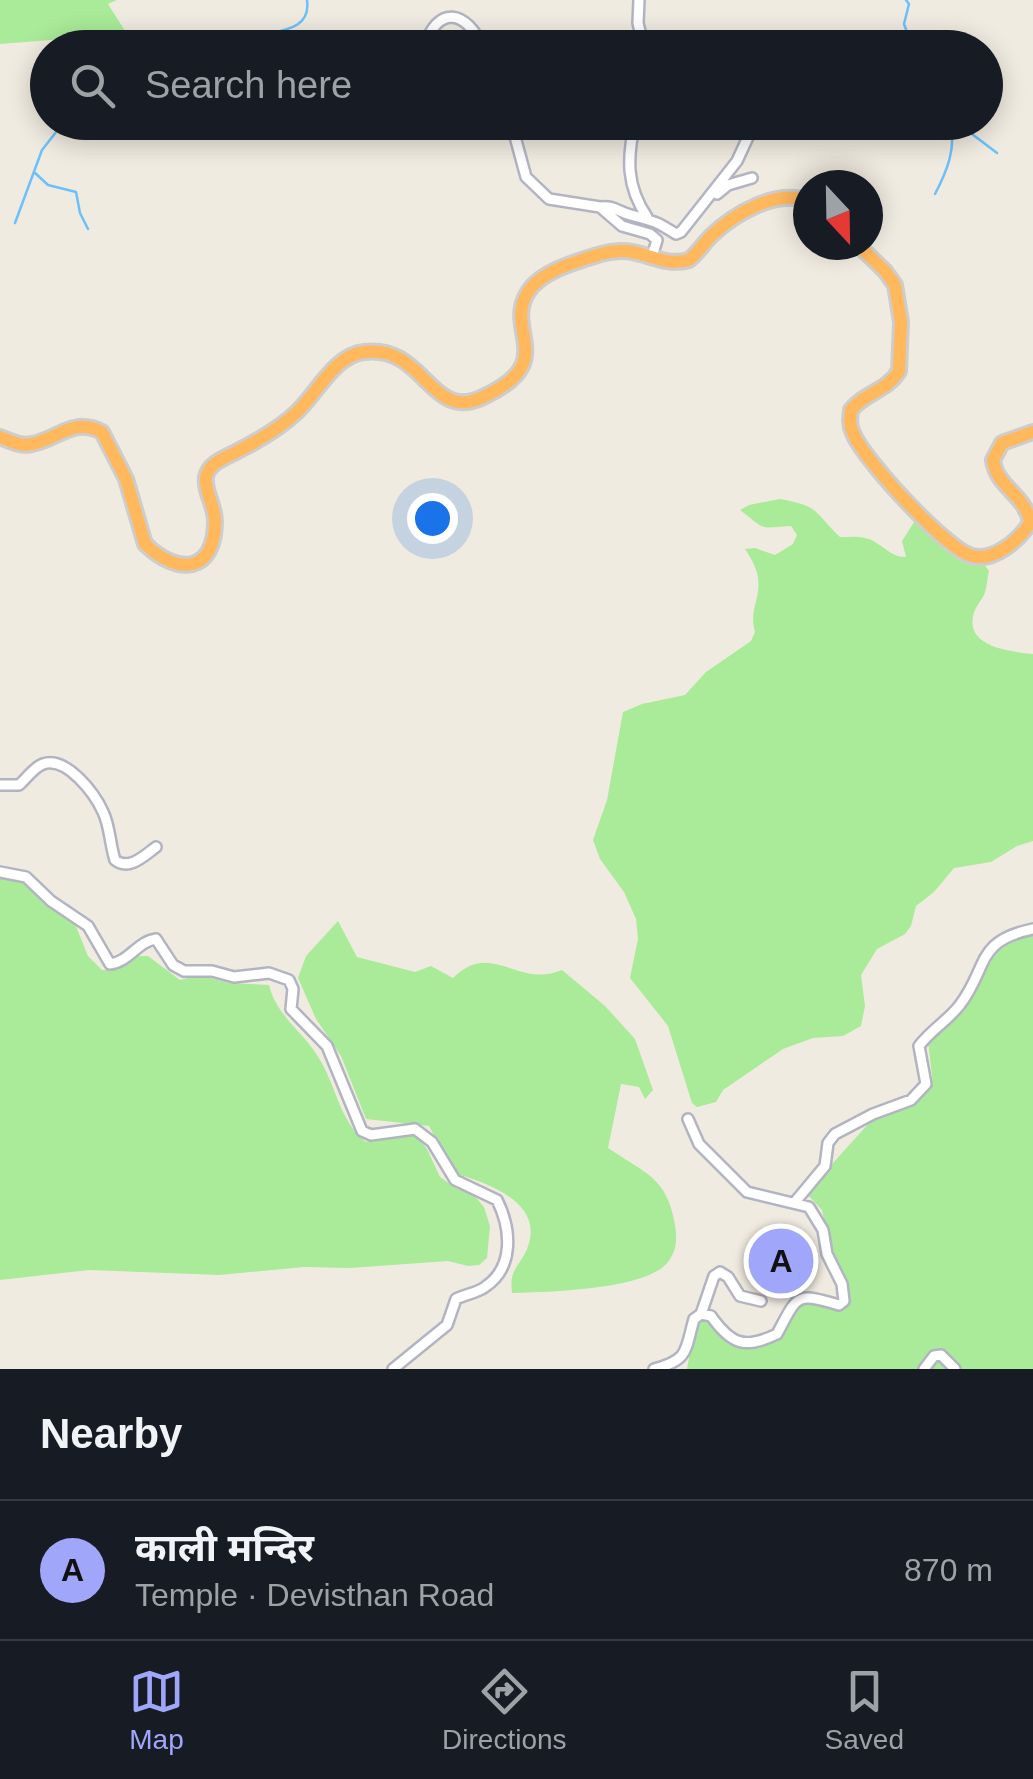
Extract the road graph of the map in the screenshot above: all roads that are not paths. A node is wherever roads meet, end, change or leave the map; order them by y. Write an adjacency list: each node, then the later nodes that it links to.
1 (639, 0): 4 (street)
2 (431, 30): 3 (street)
3 (475, 30)
4 (640, 30)
5 (515, 140): 10 (street)
6 (632, 140): 11 (street)
7 (747, 140): 12 (street)
8 (752, 178): 12 (street)
9 (793, 198): 13 (highway)
10 (600, 206): 11 (street); 13 (street)
11 (647, 217): 12 (street)
12 (690, 220)
13 (652, 257): 16 (highway)
14 (873, 260): 15 (highway)
15 (1033, 432)
16 (0, 437)
17 (0, 786): 18 (street)
18 (156, 847)
19 (0, 872): 25 (street)
20 (1033, 929): 22 (street)
21 (688, 1119): 22 (street)
22 (795, 1202): 24 (street)
23 (761, 1301): 24 (street)
24 (702, 1314): 26 (street)
25 (393, 1369)
26 (654, 1369)
27 (924, 1369): 28 (street)
28 (955, 1369)

